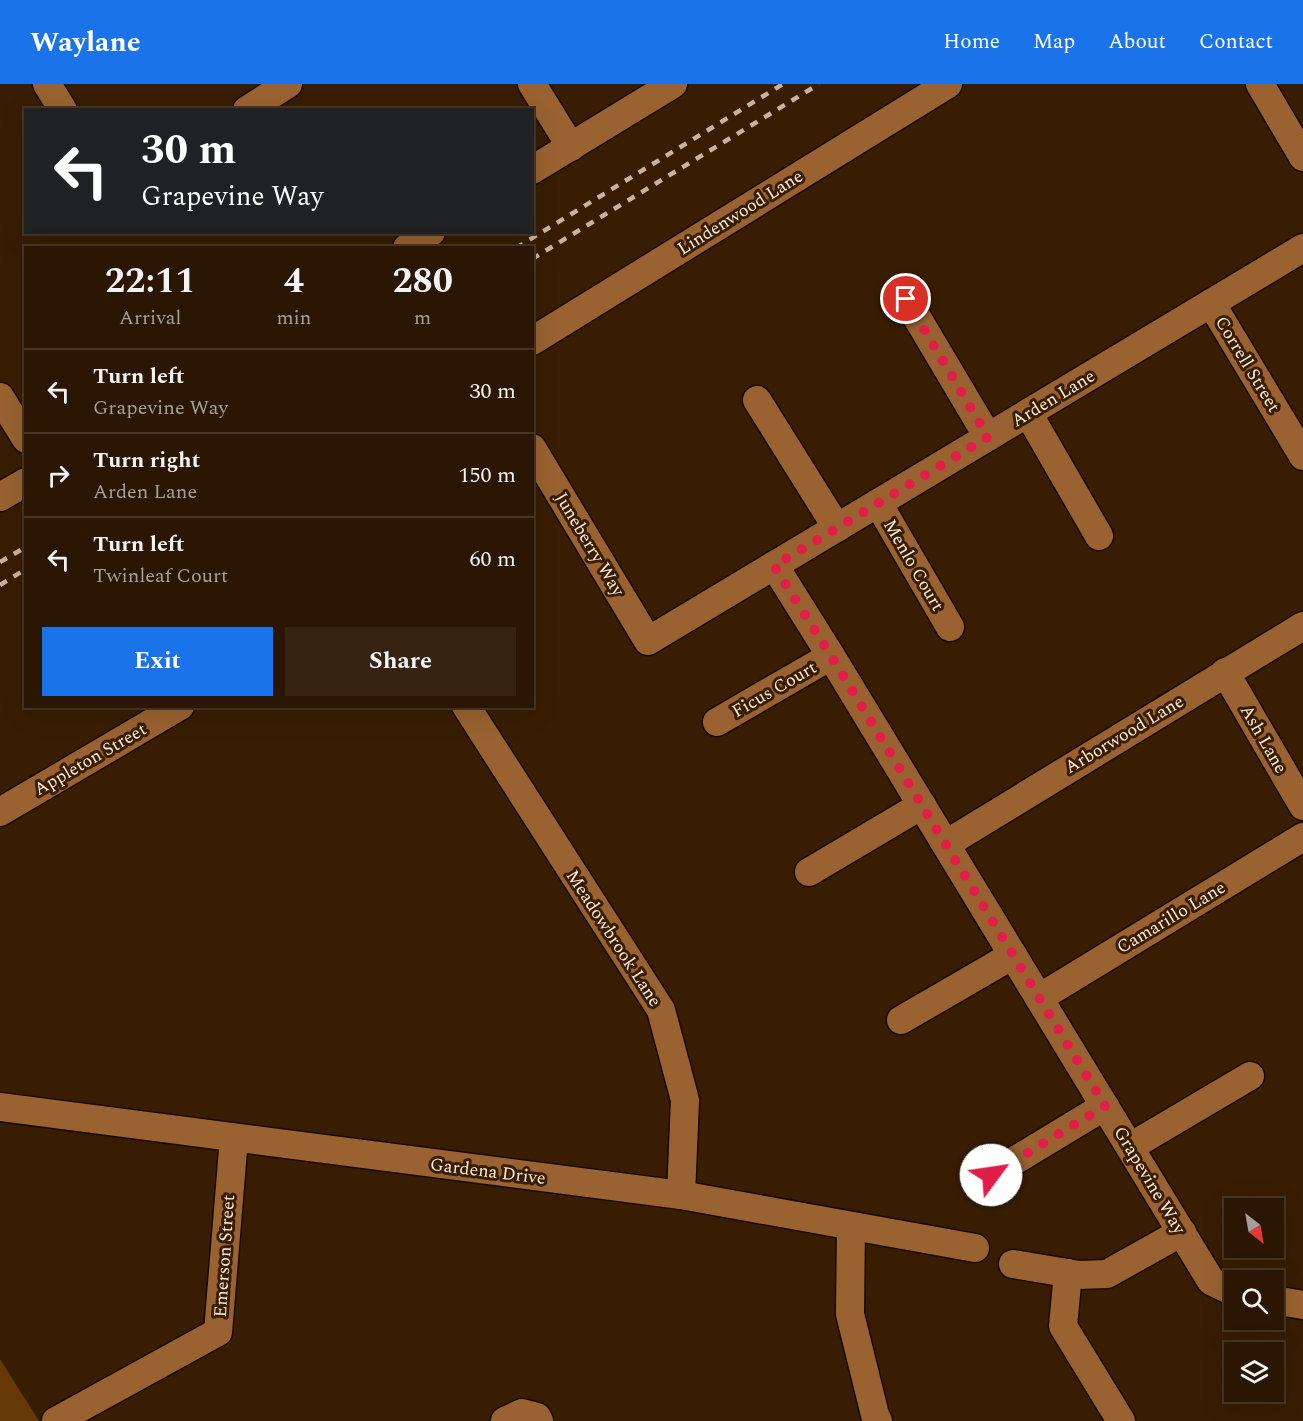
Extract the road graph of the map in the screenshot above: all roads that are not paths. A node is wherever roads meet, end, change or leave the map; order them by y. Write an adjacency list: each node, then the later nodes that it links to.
1 (47, 84): 7 (street)
2 (288, 84): 8 (street)
3 (532, 84): 9 (street)
4 (673, 84): 9 (street)
5 (948, 84): 17 (street, Lindenwood Lane)
6 (1260, 84): 10 (street)
7 (62, 108)
8 (250, 108)
9 (571, 147): 11 (street)
10 (1303, 158)
11 (534, 169)
12 (428, 234): 13 (street)
13 (410, 246)
14 (1303, 248): 16 (street, Arden Lane)
15 (906, 299): 22 (street)
16 (1211, 303): 20 (street, Arden Lane); 24 (street, Correll Street)
17 (534, 340)
18 (0, 397): 21 (street)
19 (757, 400): 28 (street)
20 (1028, 413): 22 (street, Arden Lane); 29 (street)
21 (24, 437)
22 (988, 437): 27 (street, Arden Lane)
23 (534, 451): 33 (street, Juneberry Way)
24 (1303, 456)
25 (24, 483): 26 (street)
26 (0, 497)
27 (878, 503): 28 (street, Arden Lane); 32 (street, Menlo Court)
28 (837, 528): 30 (street, Arden Lane)
29 (1099, 536)
30 (774, 566): 33 (street, Arden Lane); 34 (street, Grapevine Way)
31 (1303, 626): 35 (street, Arborwood Lane)
32 (950, 627)
33 (648, 641)
34 (831, 656): 38 (street, Ficus Court); 39 (street, Grapevine Way)
35 (1225, 672): 40 (street, Ash Lane); 43 (street, Arborwood Lane)
36 (177, 708): 41 (street, Appleton Street)
37 (466, 708): 54 (street, Meadowbrook Lane)
38 (717, 722)
39 (922, 805): 43 (street, Grapevine Way); 44 (street)
40 (1303, 806)
41 (0, 812)
42 (1303, 837): 46 (street, Camarillo Lane)
43 (946, 844): 45 (street, Grapevine Way)
44 (809, 872)
45 (1013, 955): 46 (street, Grapevine Way); 47 (street)
46 (1039, 998): 49 (street, Grapevine Way)
47 (901, 1020)
48 (1250, 1076): 52 (street)
49 (1105, 1106): 52 (street, Grapevine Way); 53 (street)
50 (0, 1107): 51 (street, Gardena Drive)
51 (234, 1138): 54 (street, Gardena Drive); 63 (street, Emerson Street)
52 (1130, 1147): 56 (street, Grapevine Way)
53 (991, 1175)
54 (681, 1196): 55 (street, Gardena Drive)
55 (851, 1226): 57 (street, Gardena Drive); 66 (street)
56 (1182, 1232): 59 (street); 60 (street, Grapevine Way)
57 (975, 1248)
58 (1013, 1264): 59 (street)
59 (1068, 1273): 67 (street)
60 (1224, 1287)
61 (1284, 1302): 62 (street)
62 (1303, 1305)
63 (56, 1421)
64 (505, 1421): 65 (street)
65 (539, 1421)
66 (878, 1421)
67 (1121, 1421)

